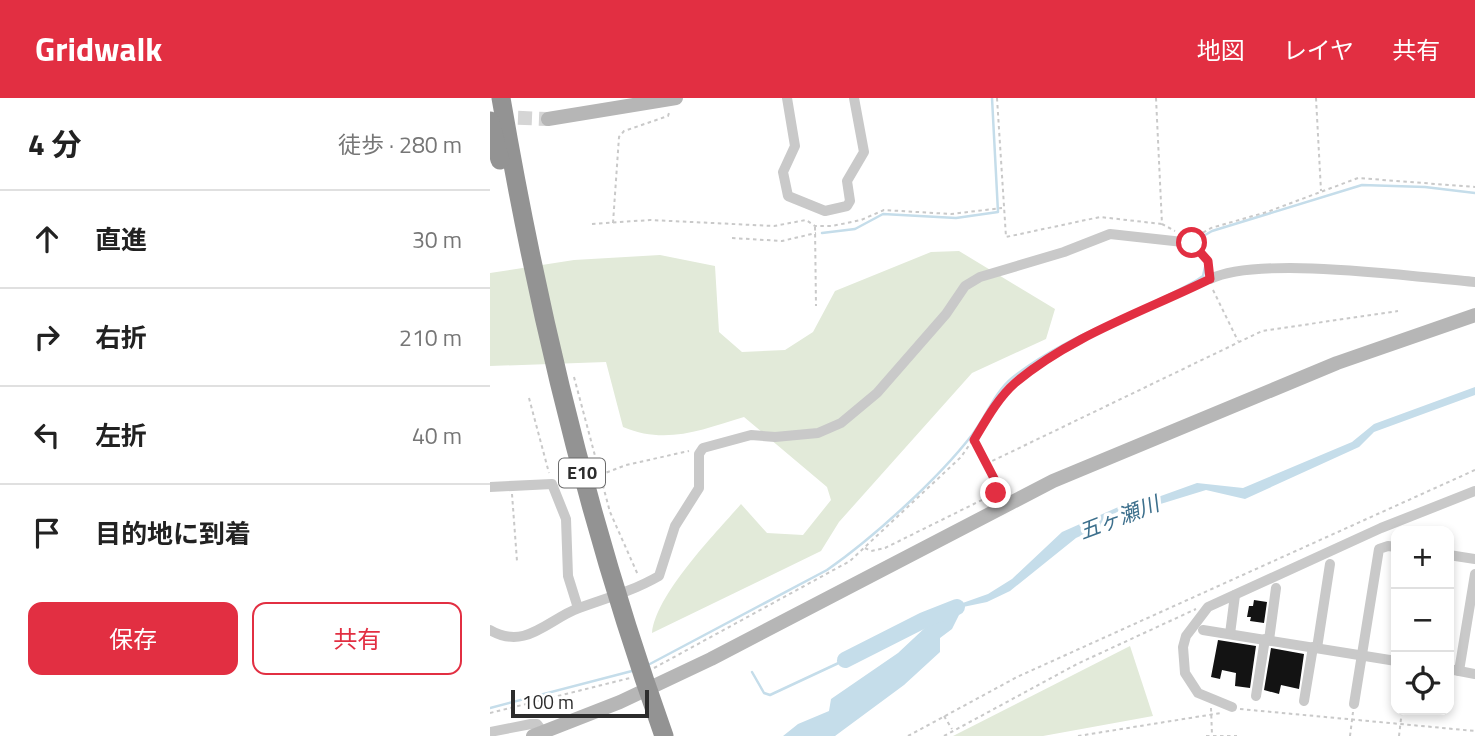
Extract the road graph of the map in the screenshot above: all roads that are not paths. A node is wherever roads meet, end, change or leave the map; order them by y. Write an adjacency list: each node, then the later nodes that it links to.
1 (501, 98): 13 (highway, E10)
2 (509, 98): 9 (highway, E10)
3 (515, 98): 9 (highway)
4 (675, 98): 7 (street)
5 (787, 98): 6 (street)
6 (854, 98)
7 (548, 118)
8 (490, 121): 15 (highway)
9 (531, 231): 13 (highway, E10)
10 (1192, 239): 25 (street)
11 (1210, 279): 12 (street)
12 (1475, 282)
13 (539, 290): 15 (highway, E10)
14 (1475, 315): 40 (street)
15 (555, 368): 41 (highway, E10)
16 (490, 487): 25 (street)
17 (1475, 491): 24 (street)
18 (1391, 546): 31 (street)
19 (1454, 556): 20 (street)
20 (1475, 559)
21 (1330, 564): 30 (street)
22 (1475, 574): 33 (street)
23 (1276, 588): 29 (street)
24 (1235, 595): 28 (street); 38 (street)
25 (578, 608): 26 (street)
26 (490, 630)
27 (1203, 630): 28 (street)
28 (1230, 634): 29 (street)
29 (1267, 640): 30 (street); 35 (street)
30 (1315, 647): 31 (street); 36 (street)
31 (1362, 655): 32 (street); 37 (street)
32 (1391, 660)
33 (1454, 670): 34 (street)
34 (1475, 674)
35 (1256, 696)
36 (1304, 701)
37 (1354, 704)
38 (1230, 710)
39 (490, 732): 40 (street)
40 (538, 734)
41 (664, 736)

